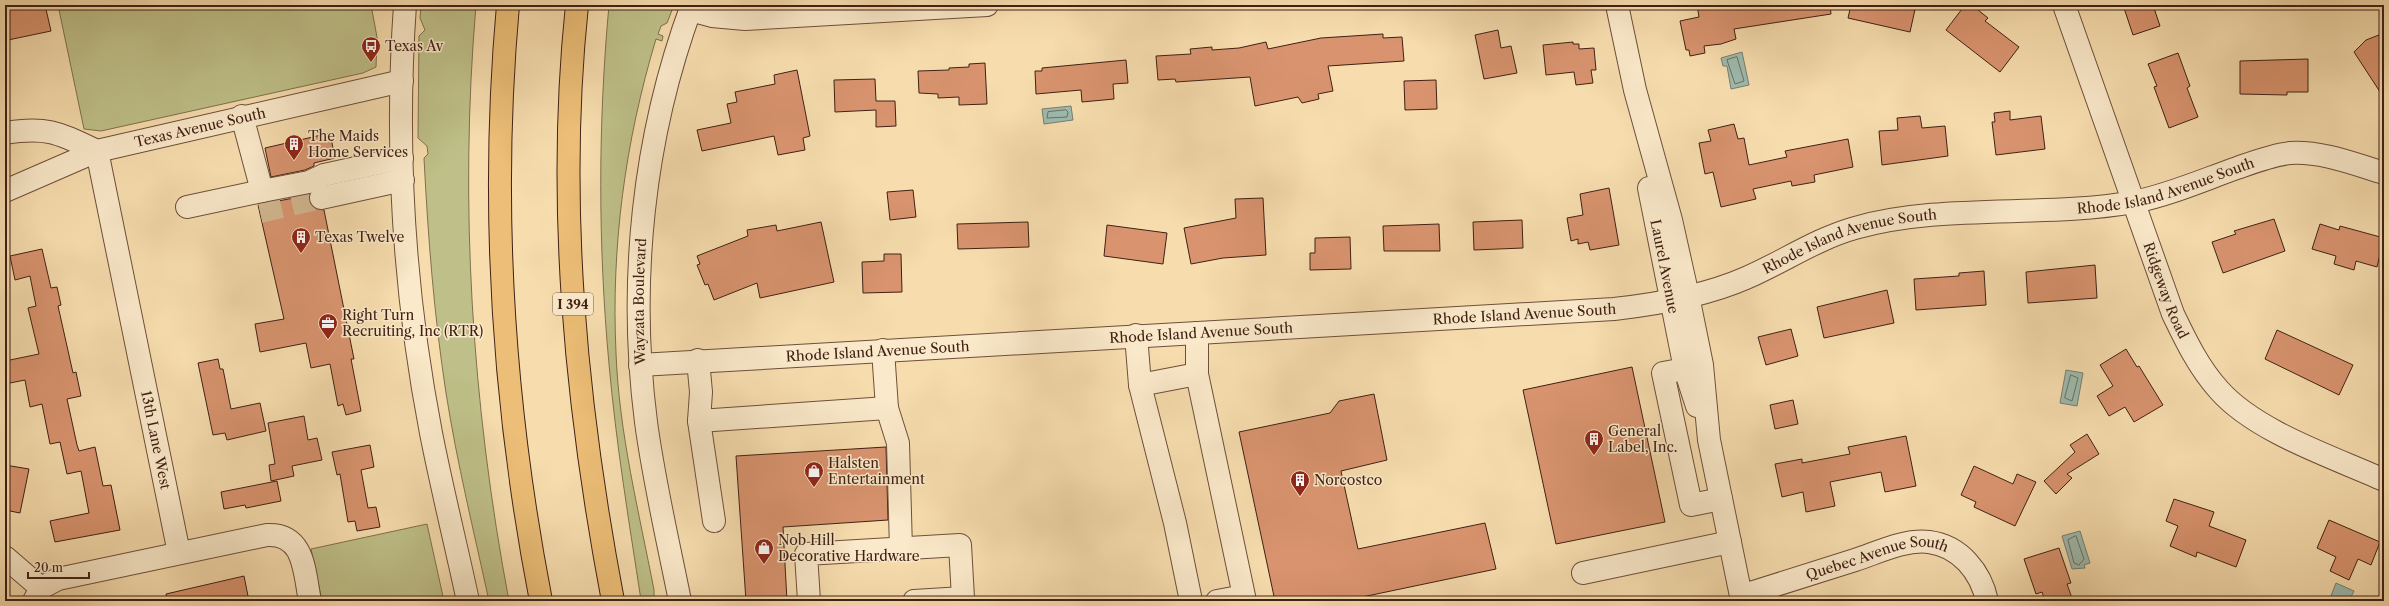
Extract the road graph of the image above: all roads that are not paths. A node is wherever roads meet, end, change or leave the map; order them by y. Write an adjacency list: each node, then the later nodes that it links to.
1 (405, 5): 8 (street)
2 (508, 5): 44 (highway)
3 (577, 5): 45 (highway, I 394)
4 (987, 5): 7 (street)
5 (1617, 5): 20 (street, Laurel Avenue)
6 (2064, 5): 18 (street, Ridgeway Road)
7 (691, 8): 25 (street, Wayzata Boulevard)
8 (402, 81): 9 (street, Texas Avenue South); 12 (street)
9 (242, 116): 11 (street, Texas Avenue South); 15 (street)
10 (5, 133): 11 (street)
11 (97, 151): 16 (street, Texas Avenue South); 37 (street, 13th Lane West)
12 (402, 158): 14 (street); 15 (street)
13 (2384, 173): 18 (street, Rhode Island Avenue South)
14 (403, 180): 17 (street); 43 (street)
15 (262, 191): 19 (street)
16 (5, 192)
17 (321, 198)
18 (2134, 202): 20 (street, Rhode Island Avenue South); 32 (street, Ridgeway Road)
19 (187, 207)
20 (1680, 298): 21 (street, Rhode Island Avenue South); 26 (street, Laurel Avenue); 31 (street, Laurel Avenue)
21 (1197, 332): 22 (street, Rhode Island Avenue South); 27 (street)
22 (1136, 335): 23 (street, Rhode Island Avenue South); 28 (street)
23 (883, 350): 24 (street, Rhode Island Avenue South); 29 (street)
24 (698, 360): 25 (street, Rhode Island Avenue South); 30 (street)
25 (640, 365): 46 (street, Wayzata Boulevard)
26 (1685, 369): 31 (street, Laurel Avenue); 33 (street)
27 (1196, 374): 28 (street); 50 (street)
28 (1140, 385): 49 (street)
29 (887, 408): 30 (street); 36 (street)
30 (699, 421): 34 (street)
31 (1709, 440): 33 (street, Laurel Avenue)
32 (2384, 480)
33 (1721, 499): 35 (street, Laurel Avenue)
34 (714, 521)
35 (1730, 542): 39 (street); 41 (street, Laurel Avenue)
36 (901, 549): 47 (street); 48 (street)
37 (180, 553): 40 (street); 42 (street)
38 (5, 557): 40 (street)
39 (1583, 573)
40 (38, 594)
41 (1741, 599): 51 (street, Quebec Avenue South)
42 (310, 601)
43 (468, 601)
44 (541, 601)
45 (613, 601)
46 (680, 601)
47 (809, 601)
48 (914, 601)
49 (1190, 601)
50 (1217, 601)
51 (1987, 601)

